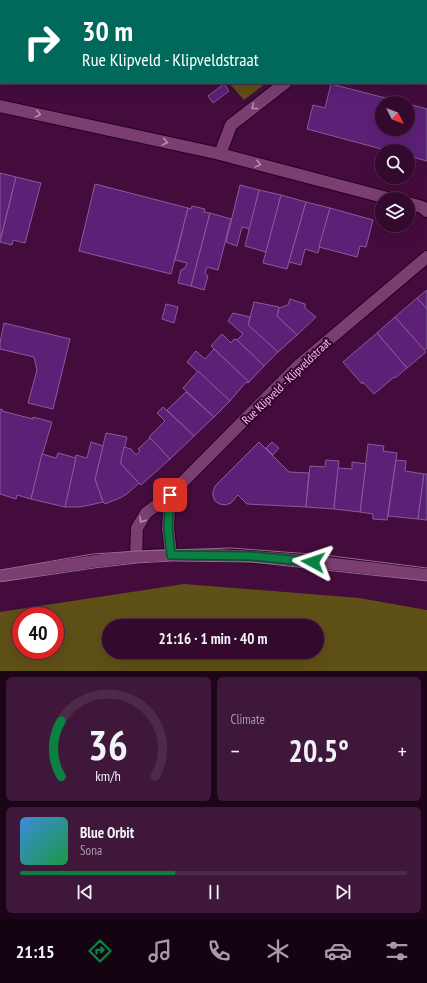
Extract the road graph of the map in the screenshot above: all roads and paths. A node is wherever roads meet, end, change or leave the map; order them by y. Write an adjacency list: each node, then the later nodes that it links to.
1 (284, 84): 3 (street, one-way to 3)
2 (0, 106): 3 (street, one-way to 3)
3 (220, 154): 4 (street, one-way to 4)
4 (375, 195)
5 (415, 206): 6 (street)
6 (427, 210)
7 (427, 257): 8 (street, Rue Klipveld - Klipveldstraat)
8 (170, 495): 9 (street); 10 (street, Rue Klipveld - Klipveldstraat, one-way to 10)
9 (171, 555): 10 (street); 12 (street)
10 (136, 557): 11 (street)
11 (0, 575)
12 (427, 575)

